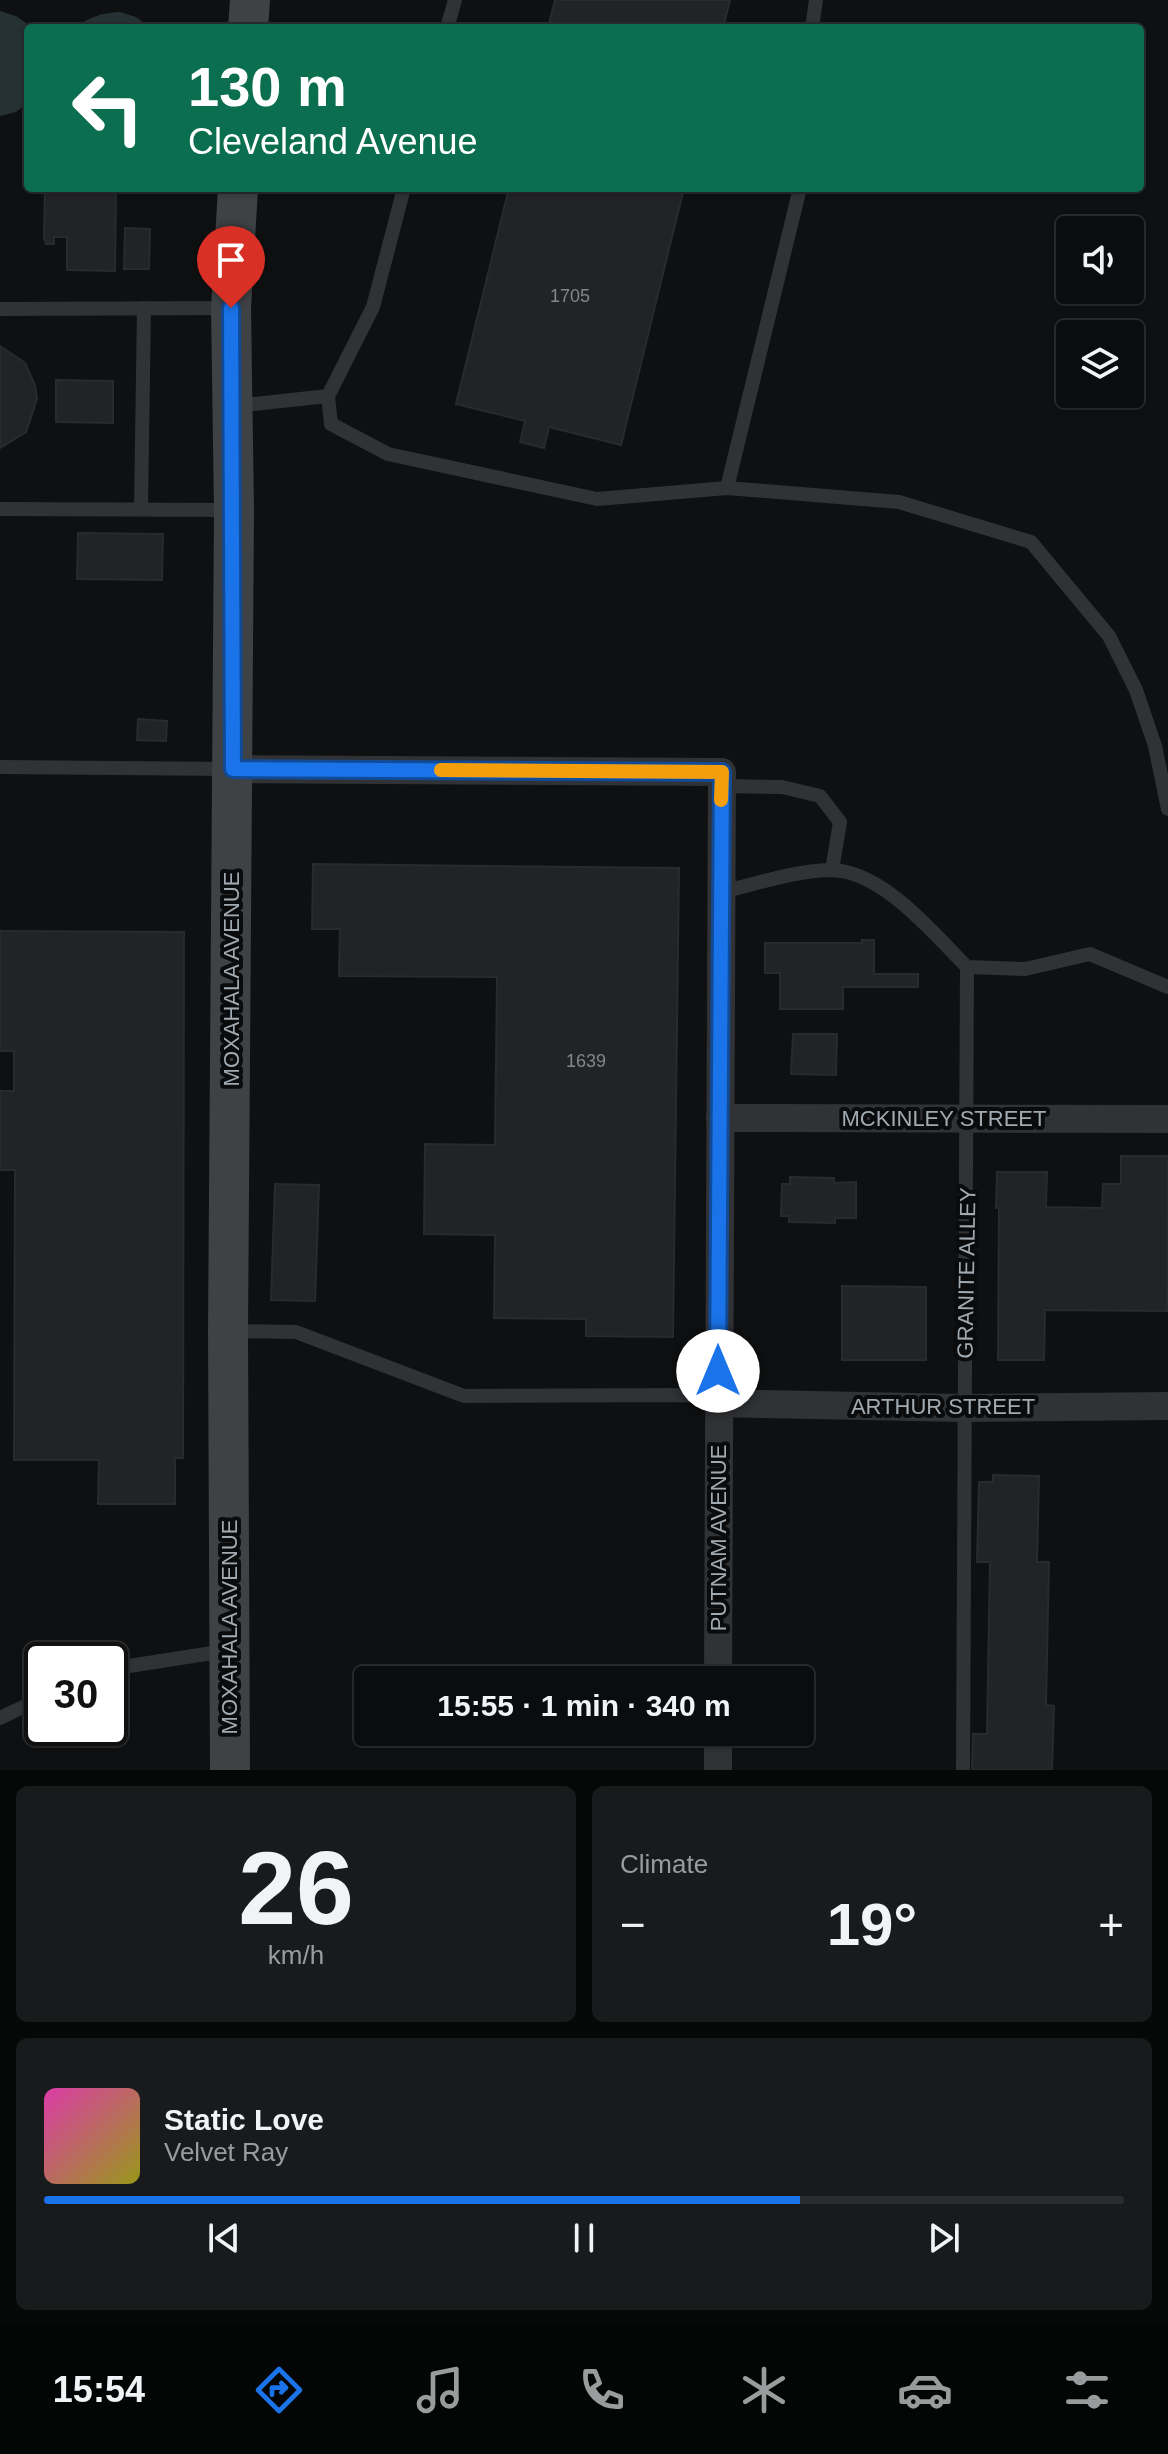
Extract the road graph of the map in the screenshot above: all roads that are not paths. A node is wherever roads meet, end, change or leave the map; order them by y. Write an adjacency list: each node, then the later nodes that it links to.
1 (250, 0): 4 (street)
2 (455, 0): 5 (lane)
3 (816, 0): 6 (lane)
4 (248, 24)
5 (448, 24)
6 (813, 24)
7 (238, 192): 11 (street, MOXAHALA AVENUE)
8 (403, 192): 13 (lane)
9 (799, 192): 15 (lane)
10 (144, 308): 11 (lane); 12 (lane); 17 (lane)
11 (231, 308): 14 (street, MOXAHALA AVENUE)
12 (0, 309)
13 (328, 396): 14 (lane); 15 (lane)
14 (231, 407): 18 (street, MOXAHALA AVENUE)
15 (727, 488): 22 (lane)
16 (0, 509): 17 (lane)
17 (141, 509): 18 (lane)
18 (234, 510): 20 (street, MOXAHALA AVENUE)
19 (0, 767): 20 (lane)
20 (233, 769): 21 (street); 30 (street, MOXAHALA AVENUE)
21 (722, 779): 23 (lane); 24 (street, PUTNAM AVENUE)
22 (1168, 809)
23 (832, 870): 24 (lane); 25 (lane)
24 (721, 892): 27 (street, PUTNAM AVENUE)
25 (967, 967): 26 (lane); 28 (lane, GRANITE ALLEY)
26 (1168, 987)
27 (720, 1118): 28 (street, MCKINLEY STREET); 31 (street, PUTNAM AVENUE)
28 (967, 1118): 29 (street, MCKINLEY STREET); 33 (lane, GRANITE ALLEY)
29 (1168, 1119)
30 (228, 1331): 31 (lane); 34 (street, MOXAHALA AVENUE)
31 (717, 1403): 33 (street, ARTHUR STREET); 36 (street, PUTNAM AVENUE)
32 (1168, 1406): 33 (street, ARTHUR STREET)
33 (964, 1408): 42 (lane, GRANITE ALLEY)
34 (230, 1651): 35 (lane); 40 (street, MOXAHALA AVENUE)
35 (128, 1666)
36 (718, 1666)
37 (24, 1707): 38 (lane)
38 (0, 1718)
39 (718, 1746): 41 (street)
40 (230, 1770)
41 (718, 1770)
42 (963, 1770)

